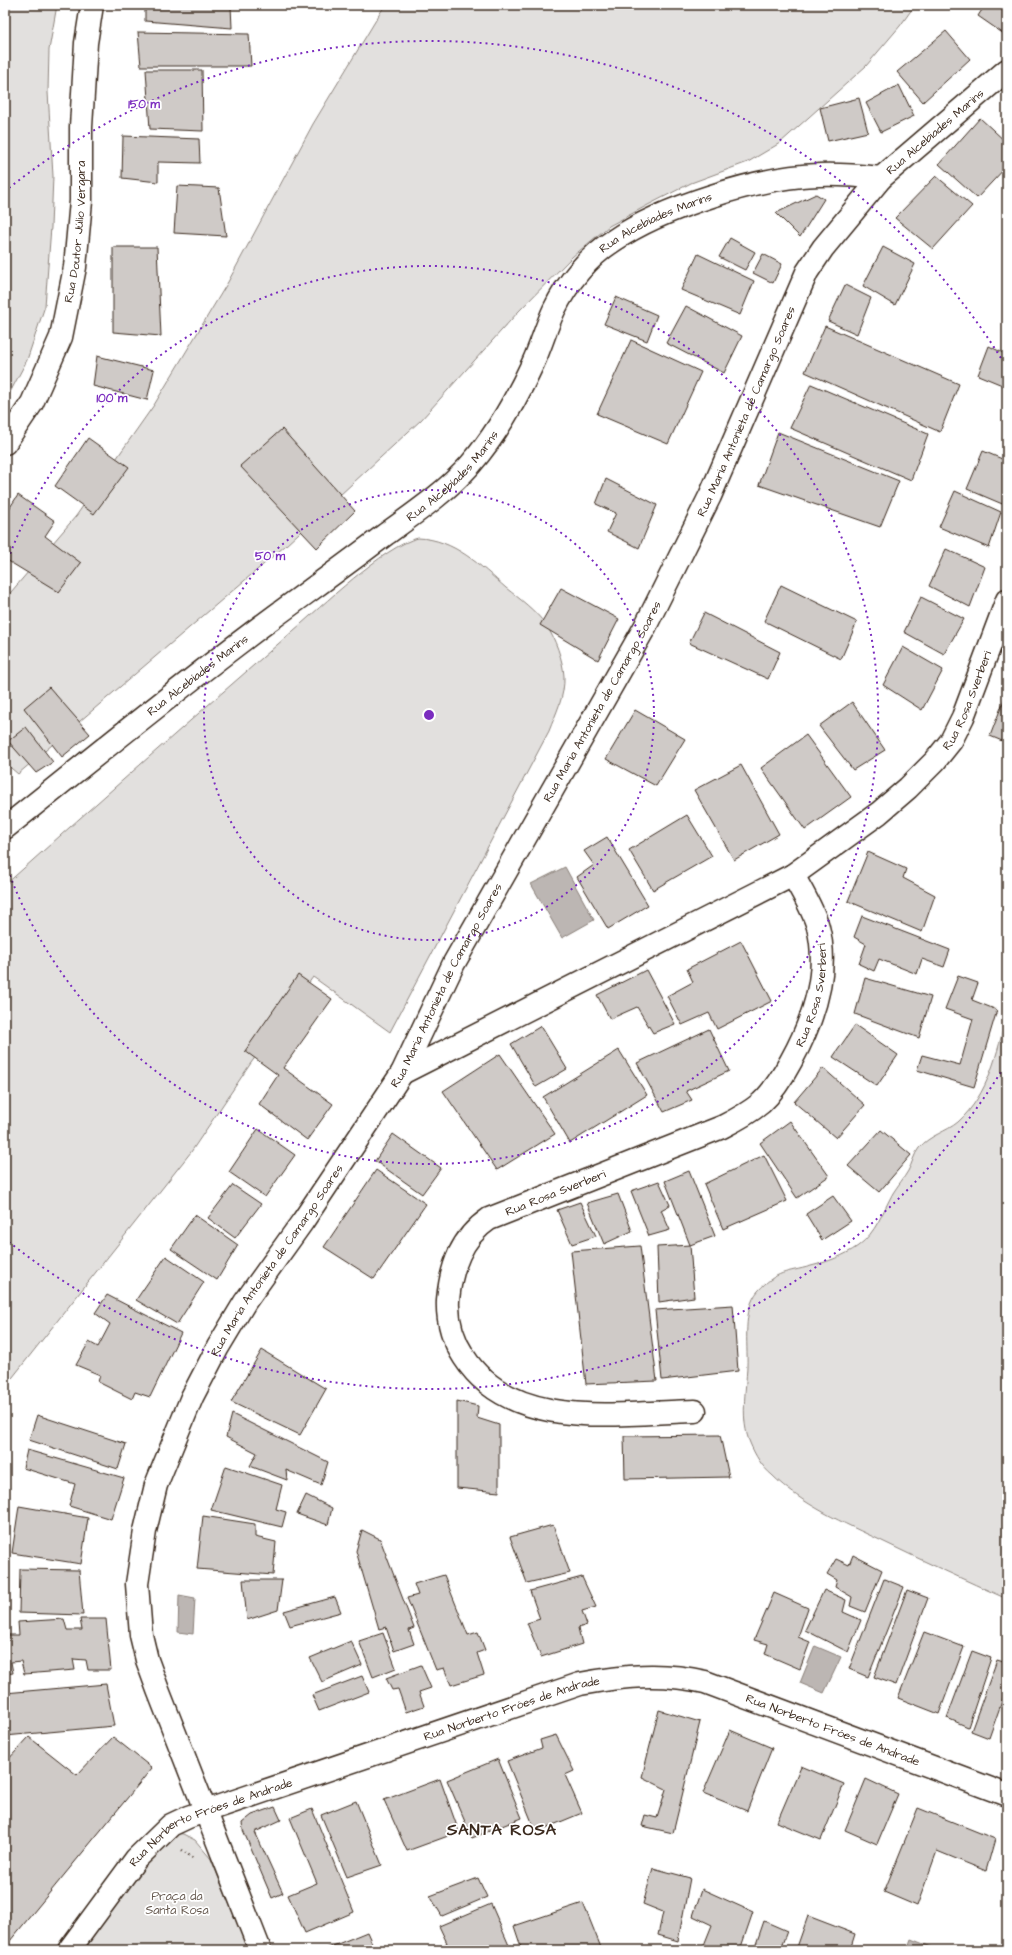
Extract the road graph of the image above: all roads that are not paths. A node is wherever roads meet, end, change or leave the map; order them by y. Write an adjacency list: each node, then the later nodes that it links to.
1 (92, 5): 4 (street, Rua Doutor Júlio Vergara)
2 (1007, 70): 3 (street, Rua Alcebiades Marins)
3 (882, 178): 6 (street, Rua Alcebíades Marins); 8 (street, Rua Maria Antonieta de Camargo Soares)
4 (5, 443)
5 (1007, 600): 7 (street, Rua Rosa Sverberi)
6 (5, 828)
7 (793, 875): 8 (street, Rua Rosa Sverberi); 9 (street, Rua Rosa Sverberi)
8 (402, 1073): 11 (street, Rua Maria Antonieta de Camargo Soares)
9 (694, 1411)
10 (1007, 1795): 11 (street, Rua Norberto Fróes de Andrade)
11 (205, 1811): 12 (street, Rua Norberto Fróes de Andrade); 13 (street, Rua Maria Antonieta de Camargo Soares)
12 (69, 1950)
13 (260, 1950)

